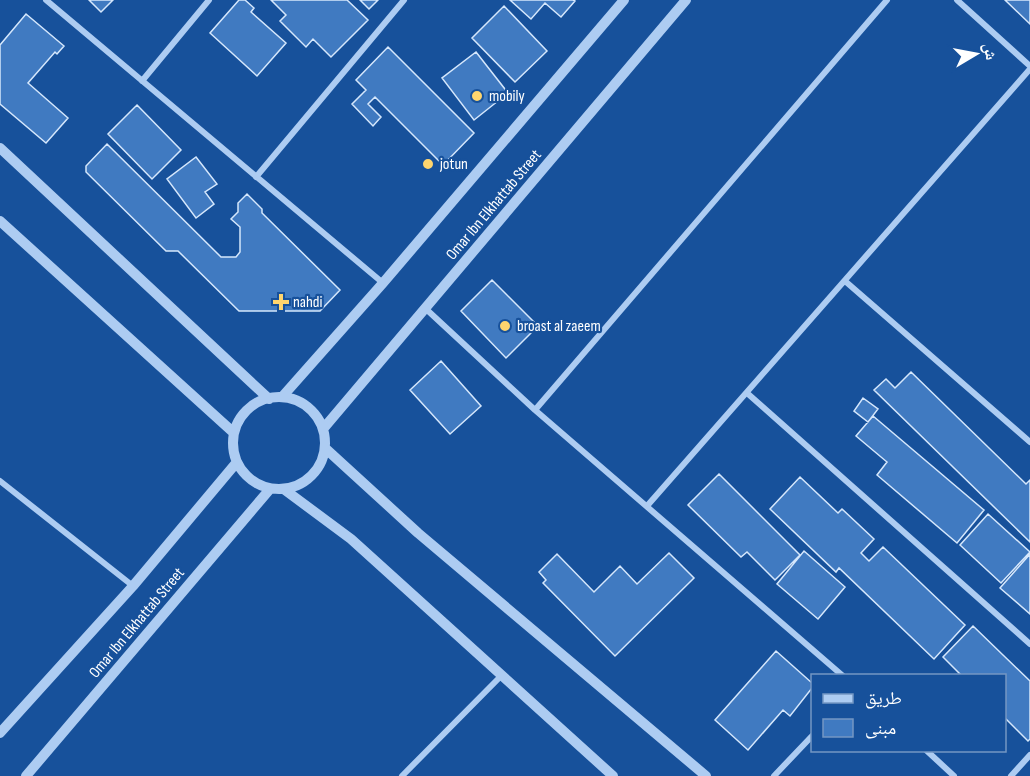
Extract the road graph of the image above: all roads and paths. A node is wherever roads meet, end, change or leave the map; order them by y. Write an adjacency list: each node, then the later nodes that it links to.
1 (46, 0): 9 (street)
2 (209, 0): 9 (street)
3 (404, 0): 11 (street)
4 (624, 0): 14 (street, Omar Ibn Elkhattab Street)
5 (686, 0): 15 (street, Omar Ibn Elkhattab Street)
6 (887, 0): 19 (street)
7 (957, 0): 8 (street)
8 (1030, 67): 13 (street)
9 (141, 81): 11 (street)
10 (0, 148): 18 (street)
11 (256, 177): 14 (street)
12 (0, 221): 21 (street)
13 (845, 281): 16 (street); 22 (street)
14 (382, 283): 17 (street, Omar Ibn Elkhattab Street)
15 (426, 309): 19 (street); 20 (street, Omar Ibn Elkhattab Street)
16 (747, 393): 28 (street); 30 (street)
17 (282, 397): 18 (street); 20 (street)
18 (269, 399): 21 (street)
19 (535, 410): 28 (street)
20 (323, 429): 23 (street)
21 (234, 433): 24 (street)
22 (1030, 442)
23 (325, 448): 27 (street); 40 (street)
24 (237, 462): 26 (street); 29 (street, Omar Ibn Elkhattab Street)
25 (0, 481): 29 (street)
26 (270, 489): 27 (street); 37 (street, Omar Ibn Elkhattab Street)
27 (285, 489): 32 (street)
28 (647, 506): 31 (street)
29 (133, 586): 33 (street, Omar Ibn Elkhattab Street)
30 (1030, 644)
31 (842, 674)
32 (501, 676): 38 (street); 39 (street)
33 (0, 733)
34 (811, 738): 41 (street)
35 (928, 752): 42 (street)
36 (1030, 755): 43 (street)
37 (26, 776)
38 (402, 776)
39 (613, 776)
40 (706, 776)
41 (774, 776)
42 (954, 776)
43 (1011, 776)

